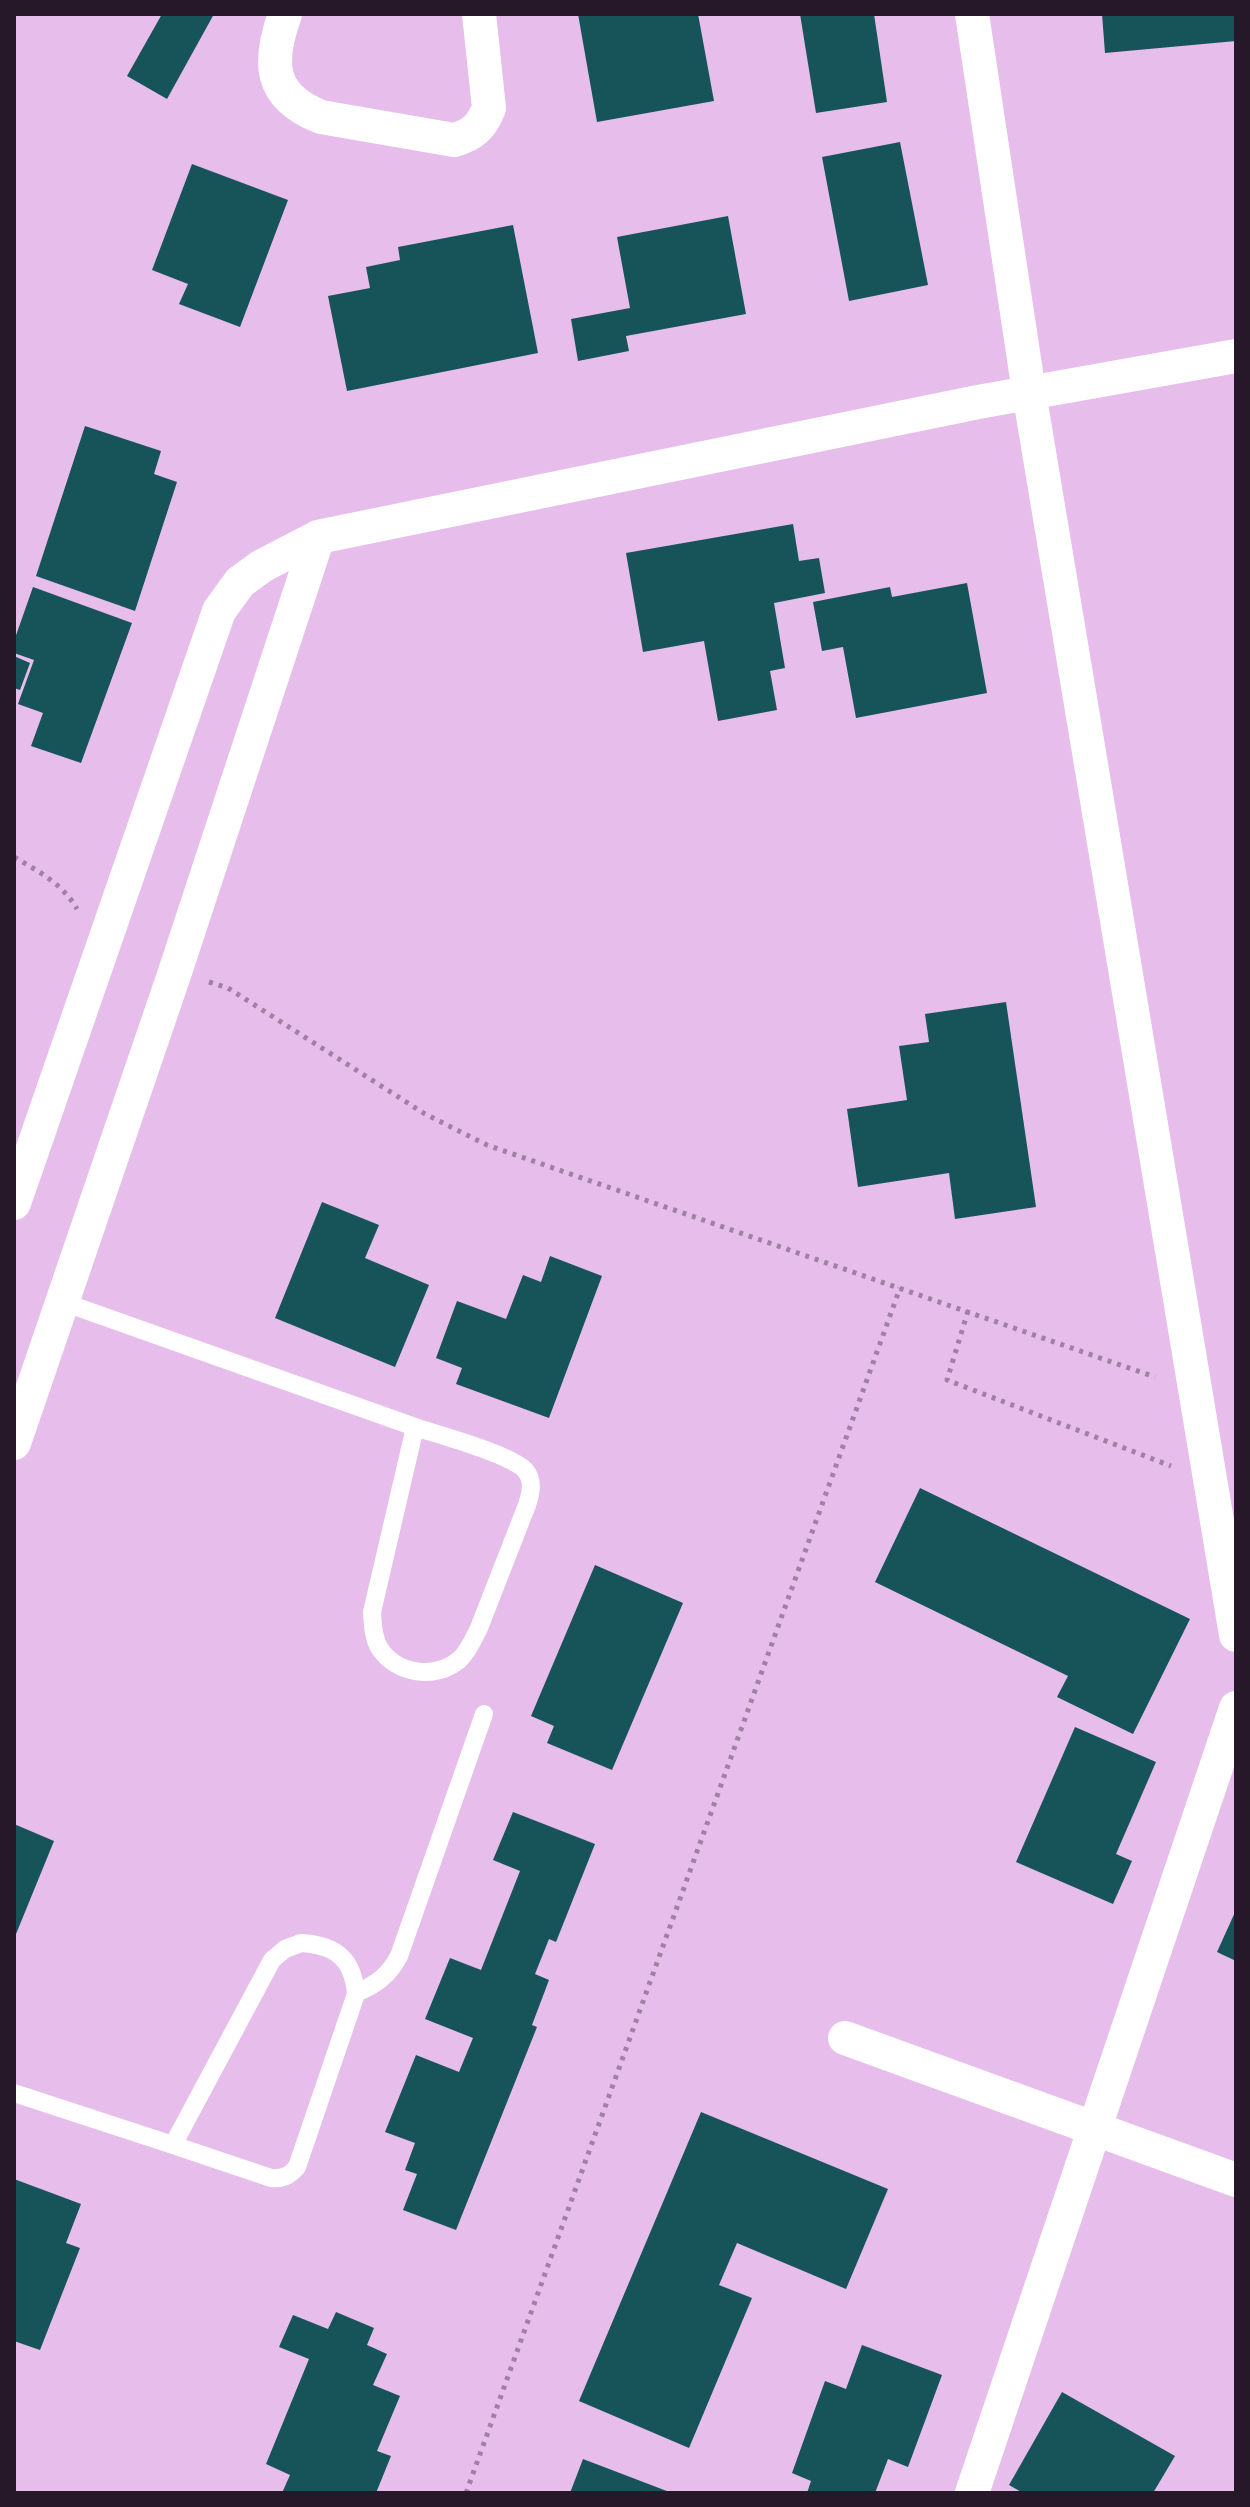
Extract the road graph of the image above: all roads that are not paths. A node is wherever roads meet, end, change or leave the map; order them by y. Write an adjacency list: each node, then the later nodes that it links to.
1 (285, 14): 2 (street)
2 (479, 14)
3 (972, 14): 5 (street)
4 (1236, 356): 5 (street)
5 (1029, 392): 6 (street); 11 (street)
6 (318, 537): 7 (street); 8 (street)
7 (14, 1203)
8 (63, 1302): 9 (lane); 10 (street)
9 (415, 1427): 9 (lane)
10 (14, 1443)
11 (1236, 1635)
12 (1236, 1708): 17 (street)
13 (484, 1714): 14 (lane)
14 (356, 1993): 18 (lane); 18 (lane)
15 (845, 2038): 17 (street)
16 (14, 2093): 18 (lane)
17 (1093, 2128): 19 (street); 20 (street)
18 (173, 2145)
19 (1236, 2180)
20 (972, 2493)

